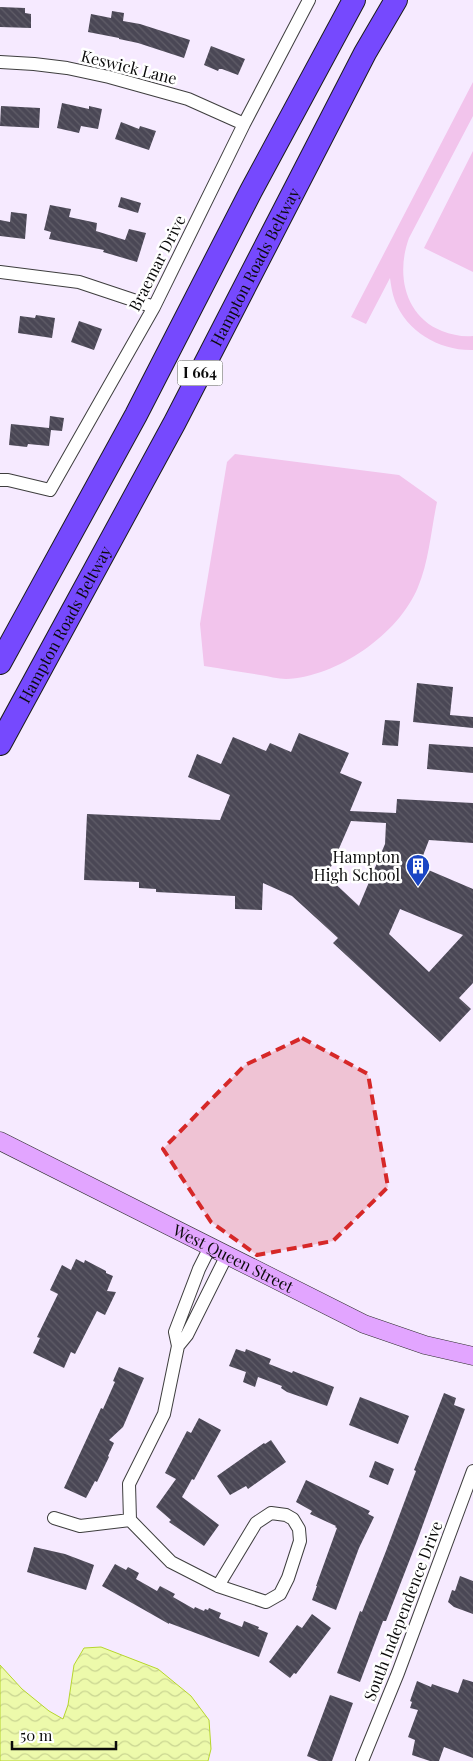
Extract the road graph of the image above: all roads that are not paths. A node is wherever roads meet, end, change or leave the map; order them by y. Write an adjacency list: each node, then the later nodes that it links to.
1 (309, 0): 5 (street, Braemar Drive)
2 (354, 0): 9 (highway, I 664)
3 (396, 0): 10 (highway, Hampton Roads Beltway / I 664)
4 (0, 62): 5 (street, Keswick Lane)
5 (244, 124): 7 (street, Braemar Drive)
6 (0, 272): 7 (street)
7 (154, 307): 8 (street, Braemar Drive)
8 (0, 480)
9 (0, 663)
10 (0, 744)
11 (0, 1141): 12 (main road, West Queen Street)
12 (210, 1247): 13 (main road, West Queen Street); 14 (street)
13 (227, 1255): 14 (street); 15 (main road, West Queen Street)
14 (178, 1346): 18 (street)
15 (473, 1356)
16 (473, 1471): 20 (street, South Independence Drive)
17 (54, 1518): 18 (street)
18 (130, 1520): 19 (street)
19 (218, 1586): 19 (street)
20 (362, 1761)

